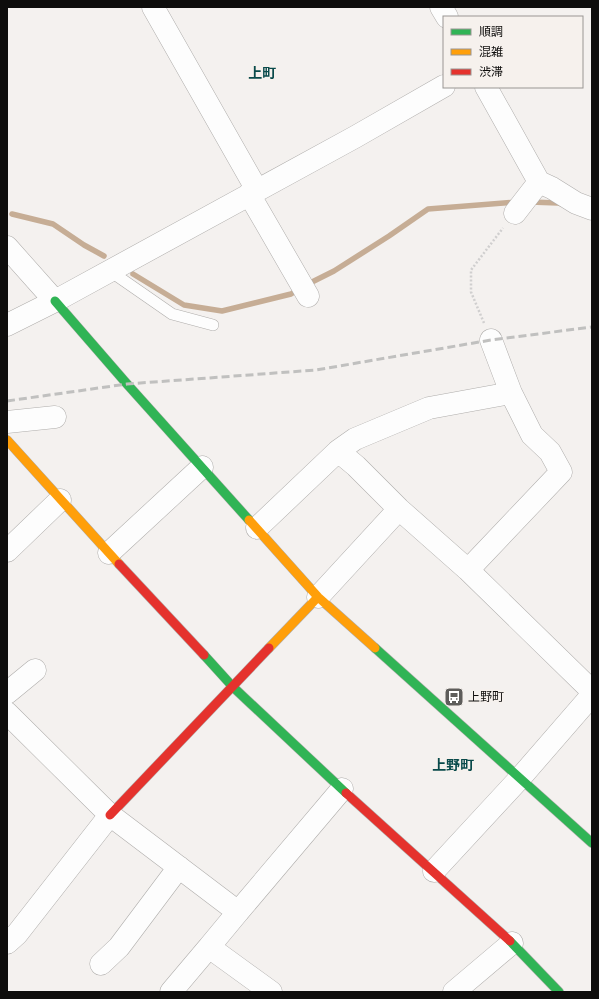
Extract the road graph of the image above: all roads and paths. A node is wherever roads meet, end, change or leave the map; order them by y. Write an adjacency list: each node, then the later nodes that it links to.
1 (153, 7): 7 (street)
2 (441, 7): 3 (street)
3 (446, 16)
4 (443, 87): 7 (street)
5 (486, 88): 6 (street)
6 (535, 186): 8 (street); 9 (street)
7 (253, 192): 11 (street); 12 (street)
8 (592, 209)
9 (515, 213): 16 (path)
10 (7, 247): 13 (street)
11 (110, 271): 13 (street); 15 (lane)
12 (308, 296)
13 (55, 301): 14 (street); 22 (street)
14 (7, 325)
15 (213, 326)
16 (491, 340): 17 (street)
17 (511, 393): 21 (street); 28 (street)
18 (55, 417): 19 (street)
19 (7, 422)
20 (7, 440): 23 (street)
21 (338, 451): 24 (street); 25 (street)
22 (202, 467): 25 (street); 27 (street)
23 (60, 500): 26 (street); 27 (street)
24 (399, 509): 28 (street); 29 (street)
25 (257, 528): 29 (street)
26 (7, 551)
27 (109, 553): 31 (street)
28 (468, 570): 32 (street)
29 (318, 597): 31 (street); 36 (street)
30 (35, 670): 33 (street)
31 (233, 687): 37 (street); 38 (street)
32 (592, 691)
33 (7, 693)
34 (592, 695): 36 (street)
35 (7, 713): 38 (street)
36 (520, 778): 39 (street); 41 (street)
37 (342, 789): 41 (street); 42 (street)
38 (110, 815): 40 (street); 44 (street)
39 (592, 843)
40 (179, 866): 42 (street); 46 (street)
41 (434, 871): 43 (street)
42 (238, 912): 45 (street)
43 (512, 943): 49 (street); 50 (street)
44 (7, 944)
45 (209, 947): 47 (street); 48 (street)
46 (101, 964)
47 (171, 992)
48 (271, 992)
49 (454, 992)
50 (559, 992)

